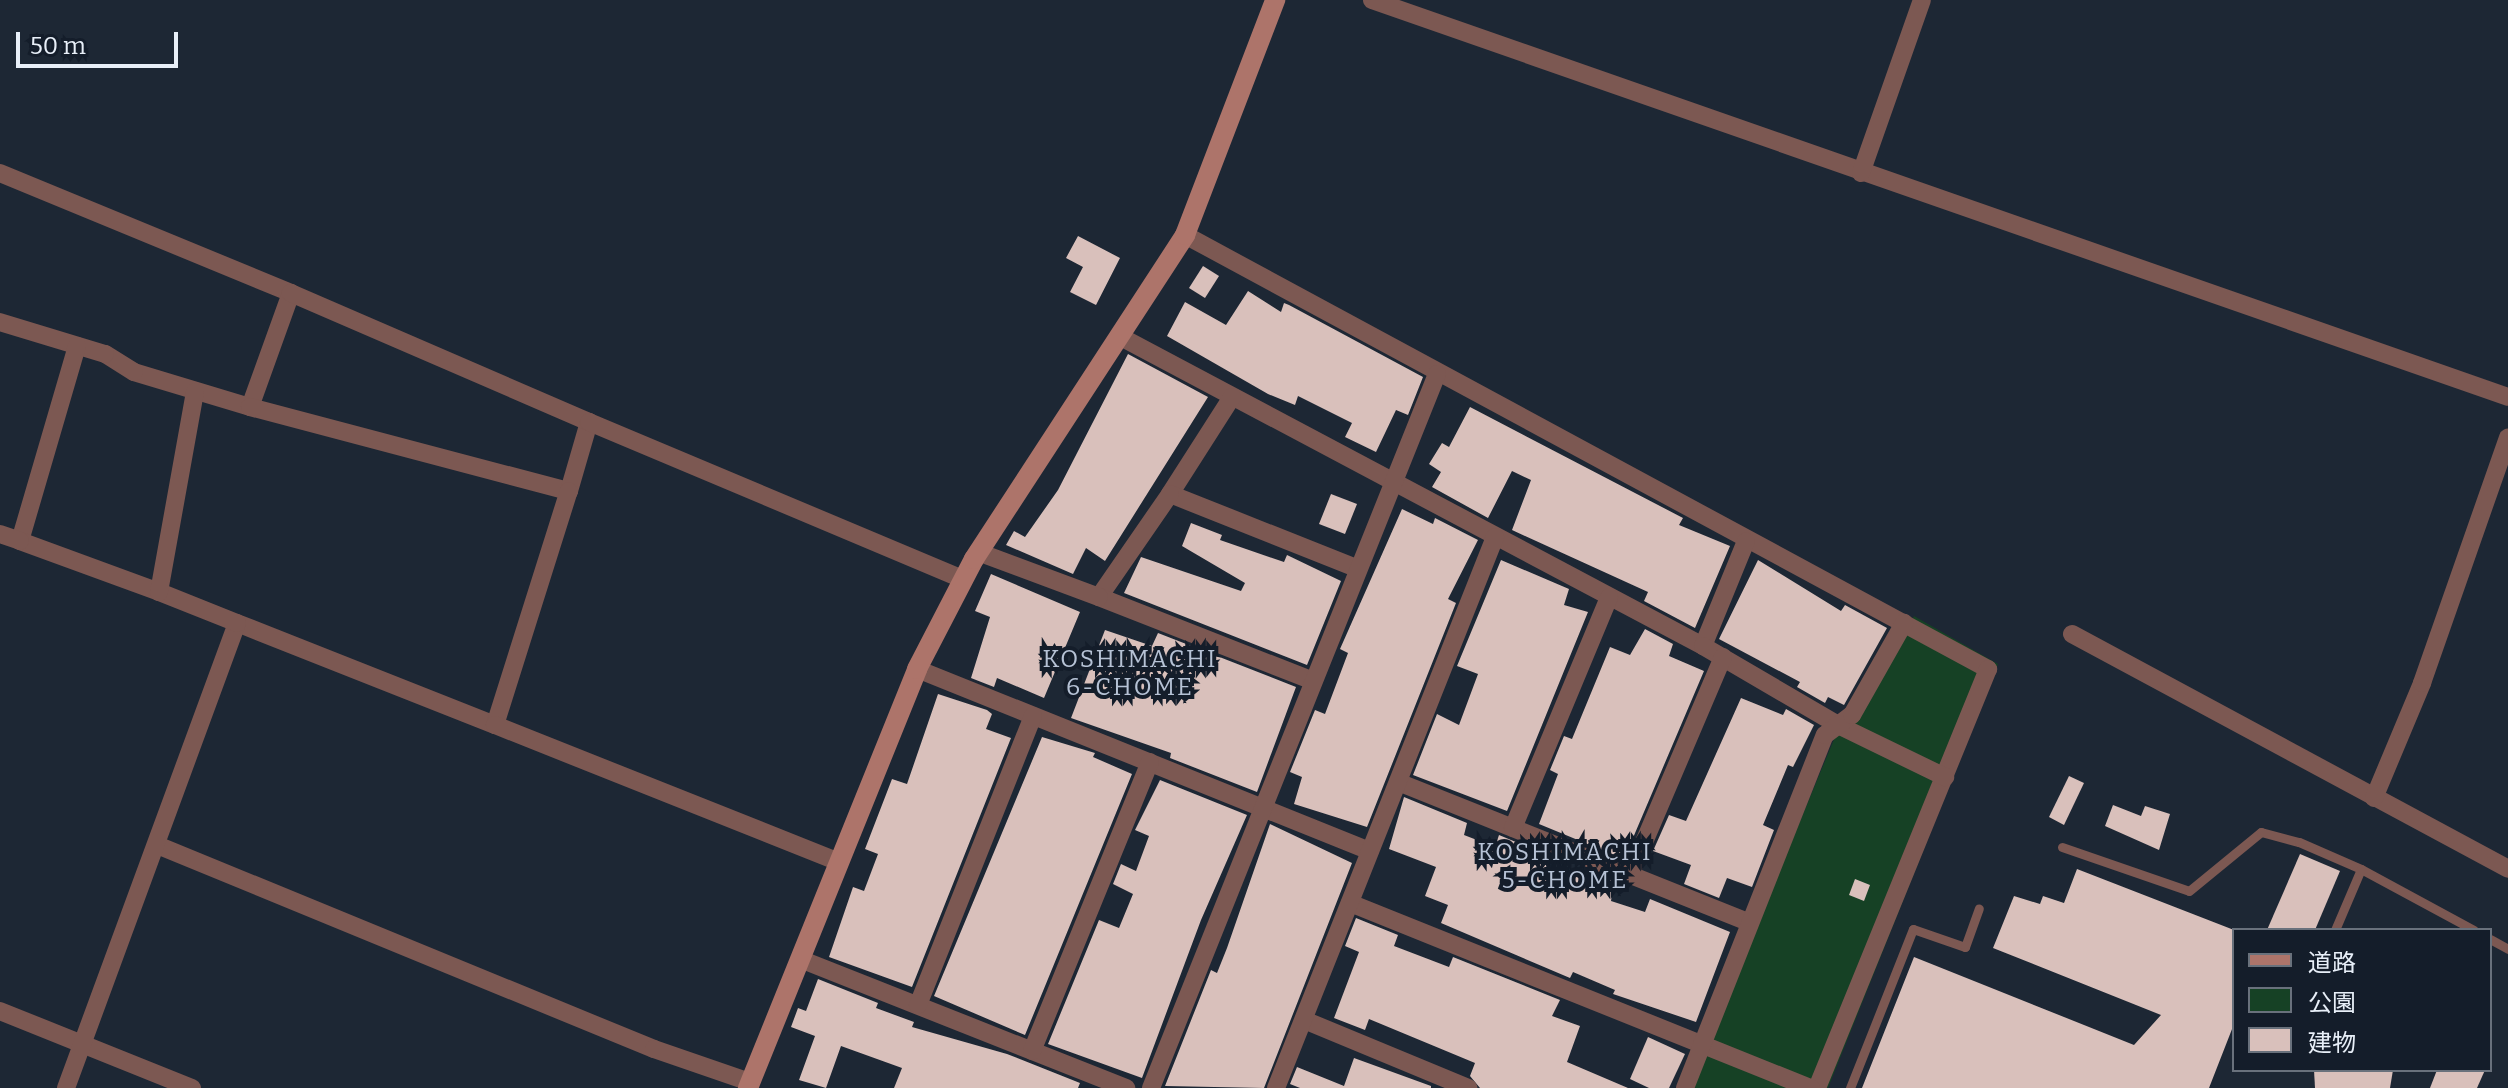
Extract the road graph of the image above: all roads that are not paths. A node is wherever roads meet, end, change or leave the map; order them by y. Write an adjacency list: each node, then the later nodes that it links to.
1 (1275, 0): 6 (street)
2 (1372, 0): 5 (street)
3 (1922, 0): 5 (street)
4 (0, 173): 7 (street)
5 (1861, 173): 14 (street)
6 (1185, 235): 9 (street); 11 (street)
7 (291, 293): 15 (street); 16 (street)
8 (0, 322): 10 (street)
9 (1119, 336): 13 (street); 25 (street)
10 (77, 346): 12 (street); 23 (street)
11 (1437, 374): 18 (street); 24 (street)
12 (195, 392): 15 (street); 28 (street)
13 (1232, 397): 18 (street); 20 (street)
14 (2508, 397)
15 (250, 407): 19 (street)
16 (589, 422): 19 (street); 27 (street)
17 (2508, 438): 44 (street)
18 (1392, 483): 22 (street); 26 (street)
19 (569, 491): 39 (street)
20 (1170, 494): 26 (street); 29 (street)
21 (0, 534): 23 (street)
22 (1495, 537): 30 (street); 43 (street)
23 (20, 541): 28 (street)
24 (1746, 541): 32 (street); 34 (street)
25 (978, 552): 27 (street); 29 (street)
26 (1358, 569): 37 (street)
27 (963, 579): 36 (street)
28 (159, 592): 31 (street)
29 (1099, 597): 37 (street)
30 (1609, 597): 34 (street); 46 (street)
31 (237, 623): 39 (street); 47 (street)
32 (1904, 623): 40 (street); 42 (street)
33 (2072, 634): 44 (street)
34 (1703, 646): 35 (street)
35 (1723, 657): 40 (street); 53 (street)
36 (917, 669): 38 (street); 50 (street)
37 (1313, 681): 45 (street)
38 (1033, 716): 41 (street); 60 (street)
39 (495, 725): 50 (street)
40 (1840, 726): 42 (street); 56 (street)
41 (1150, 762): 45 (street); 65 (street)
42 (1945, 777): 74 (street)
43 (1398, 782): 46 (street); 49 (street)
44 (2374, 798): 52 (street)
45 (1263, 808): 49 (street); 70 (street)
46 (1513, 828): 53 (street)
47 (157, 845): 63 (street); 66 (street)
48 (2062, 847): 51 (lane)
49 (1370, 851): 54 (street)
50 (839, 862): 59 (street)
51 (2361, 869): 57 (lane); 58 (lane)
52 (2508, 869)
53 (1630, 875): 56 (street)
54 (1350, 903): 62 (street); 64 (street)
55 (1979, 908): 75 (lane)
56 (1750, 923): 64 (street)
57 (2336, 928)
58 (2470, 928)
59 (800, 959): 60 (street); 66 (street)
60 (918, 1005): 65 (street)
61 (0, 1011): 63 (street)
62 (1304, 1020): 71 (street); 72 (street)
63 (82, 1043): 67 (street); 68 (street)
64 (1702, 1044): 73 (street); 74 (street)
65 (1032, 1051): 69 (street)
66 (749, 1085)
67 (66, 1088)
68 (192, 1088)
69 (1126, 1088)
70 (1151, 1088)
71 (1276, 1088)
72 (1468, 1088)
73 (1685, 1088)
74 (1814, 1088)
75 (1850, 1088)

